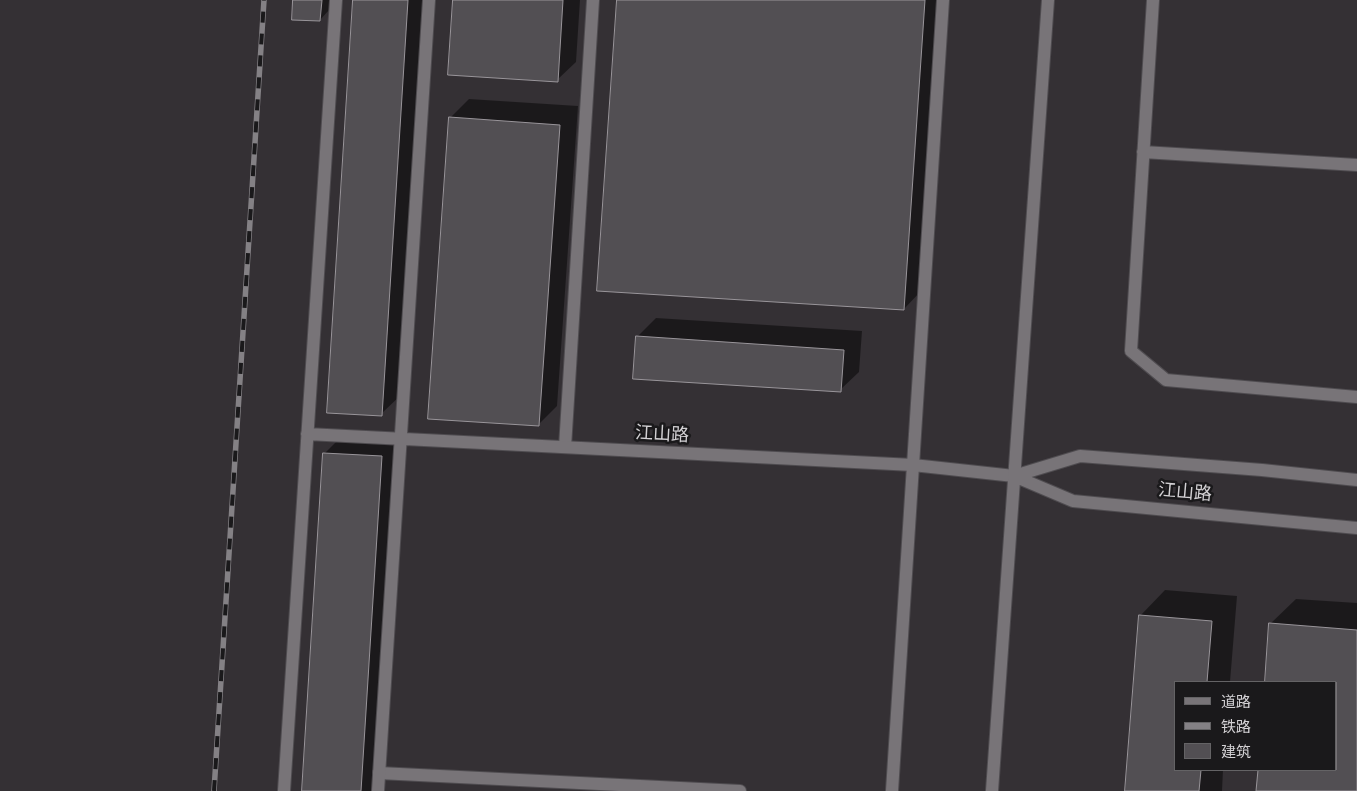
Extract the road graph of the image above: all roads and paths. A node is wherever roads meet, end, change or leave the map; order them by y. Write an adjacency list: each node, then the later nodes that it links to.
1 (336, 0): 10 (street)
2 (429, 0): 11 (street)
3 (593, 0): 12 (street)
4 (944, 0): 13 (street)
5 (1048, 0): 14 (street)
6 (1153, 0): 7 (street)
7 (1143, 152): 8 (street); 9 (street)
8 (1357, 165)
9 (1357, 397)
10 (307, 434): 11 (street, 江山路); 18 (street)
11 (400, 439): 12 (street, 江山路); 17 (street)
12 (565, 447): 13 (street, 江山路)
13 (913, 465): 14 (street, 江山路); 21 (street)
14 (1014, 476): 15 (street, 江山路); 16 (street, 江山路); 22 (street)
15 (1357, 480)
16 (1357, 528)
17 (379, 773): 19 (street); 20 (street)
18 (284, 791)
19 (378, 791)
20 (740, 791)
21 (892, 791)
22 (992, 791)

